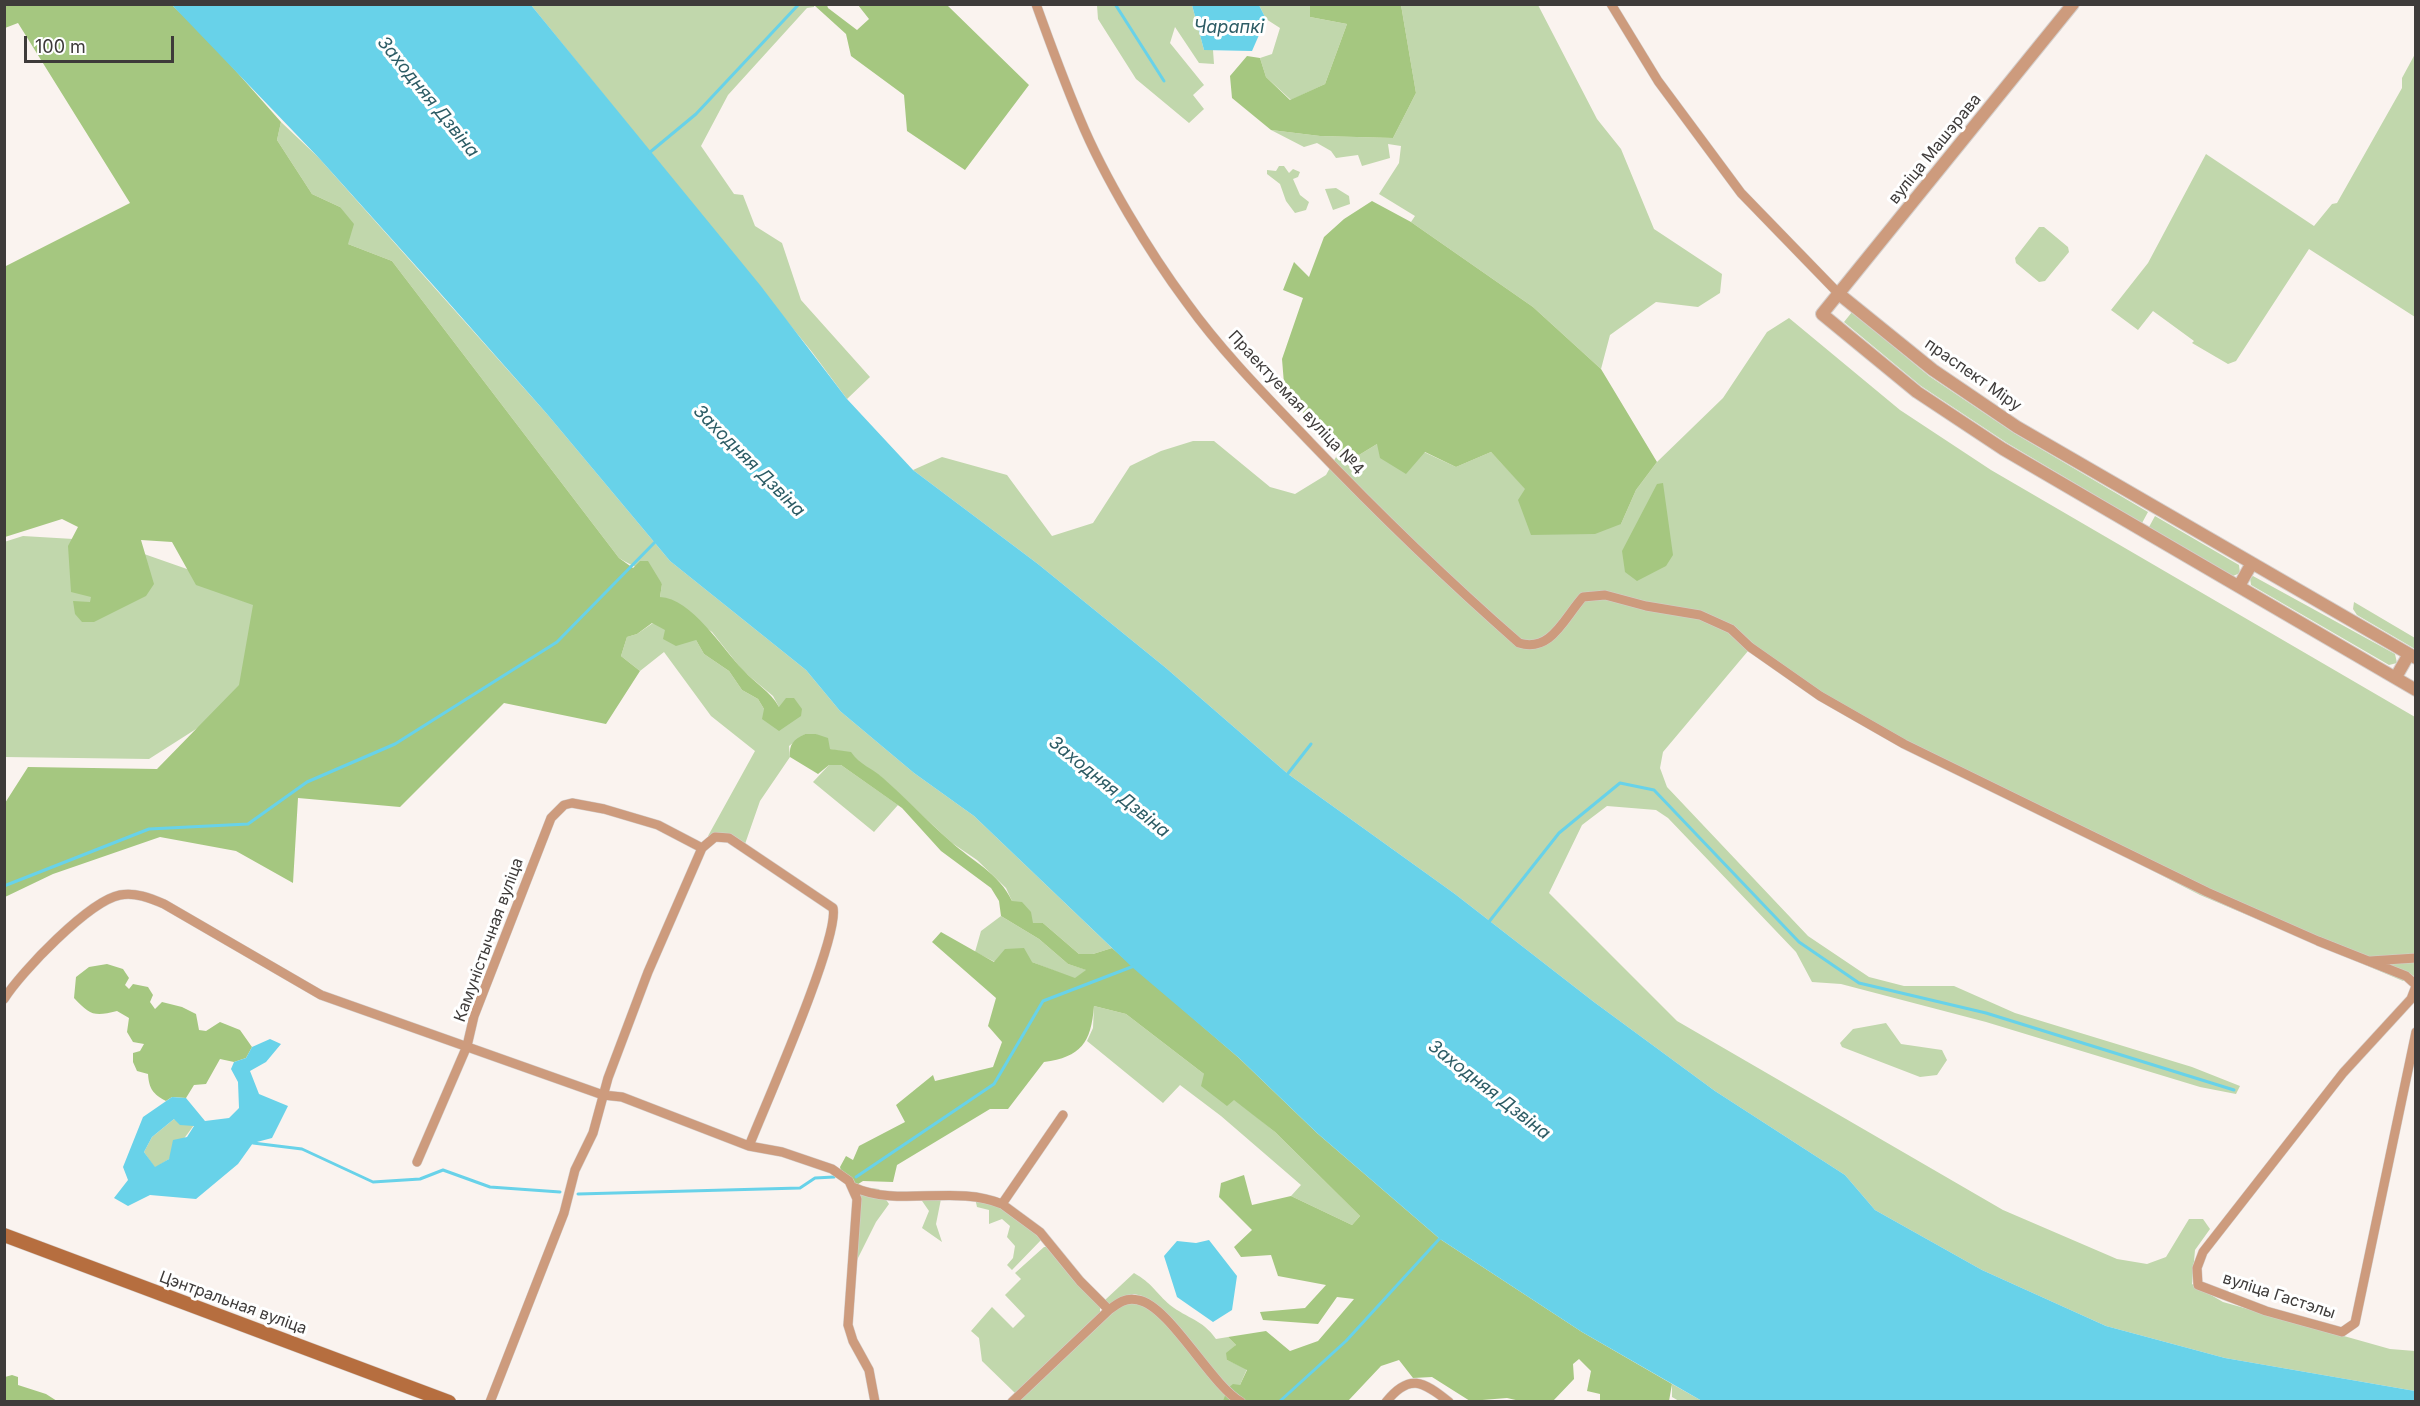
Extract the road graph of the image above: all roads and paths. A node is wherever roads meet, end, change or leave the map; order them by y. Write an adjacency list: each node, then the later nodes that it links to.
1 (1036, 4): 12 (street, Праектуемая вуліца №4)
2 (1611, 4): 4 (street, праспект Міру)
3 (2073, 4): 4 (street, вуліца Машэрава)
4 (1839, 294): 5 (street, праспект Міру); 6 (street, вуліца Машэрава)
5 (2252, 563): 6 (street); 7 (street, праспект Міру)
6 (2239, 586): 8 (street)
7 (2412, 656): 8 (street)
8 (2396, 677): 9 (street)
9 (2415, 690)
10 (702, 848): 17 (street, Камуністычная вуліца); 18 (street); 20 (street)
11 (2415, 959): 12 (street); 13 (street)
12 (2369, 961): 13 (street)
13 (2406, 976): 14 (street)
14 (2415, 986): 16 (street, вуліца Гастэлы)
15 (4, 999): 17 (street)
16 (2415, 1032)
17 (467, 1046): 18 (street, Камуністычная вуліца); 21 (street)
18 (603, 1095): 20 (street, Камуністычная вуліца); 27 (street)
19 (1063, 1116): 23 (street)
20 (749, 1146): 22 (street, Камуністычная вуліца)
21 (417, 1162)
22 (853, 1187): 23 (street); 28 (street)
23 (1002, 1204): 25 (street)
24 (4, 1235): 26 (main road, Цэнтральная вуліца)
25 (1108, 1310): 29 (street); 30 (street)
26 (449, 1401)
27 (490, 1401)
28 (875, 1401)
29 (1012, 1401)
30 (1242, 1401)
31 (1386, 1401): 32 (street)
32 (1449, 1401)

